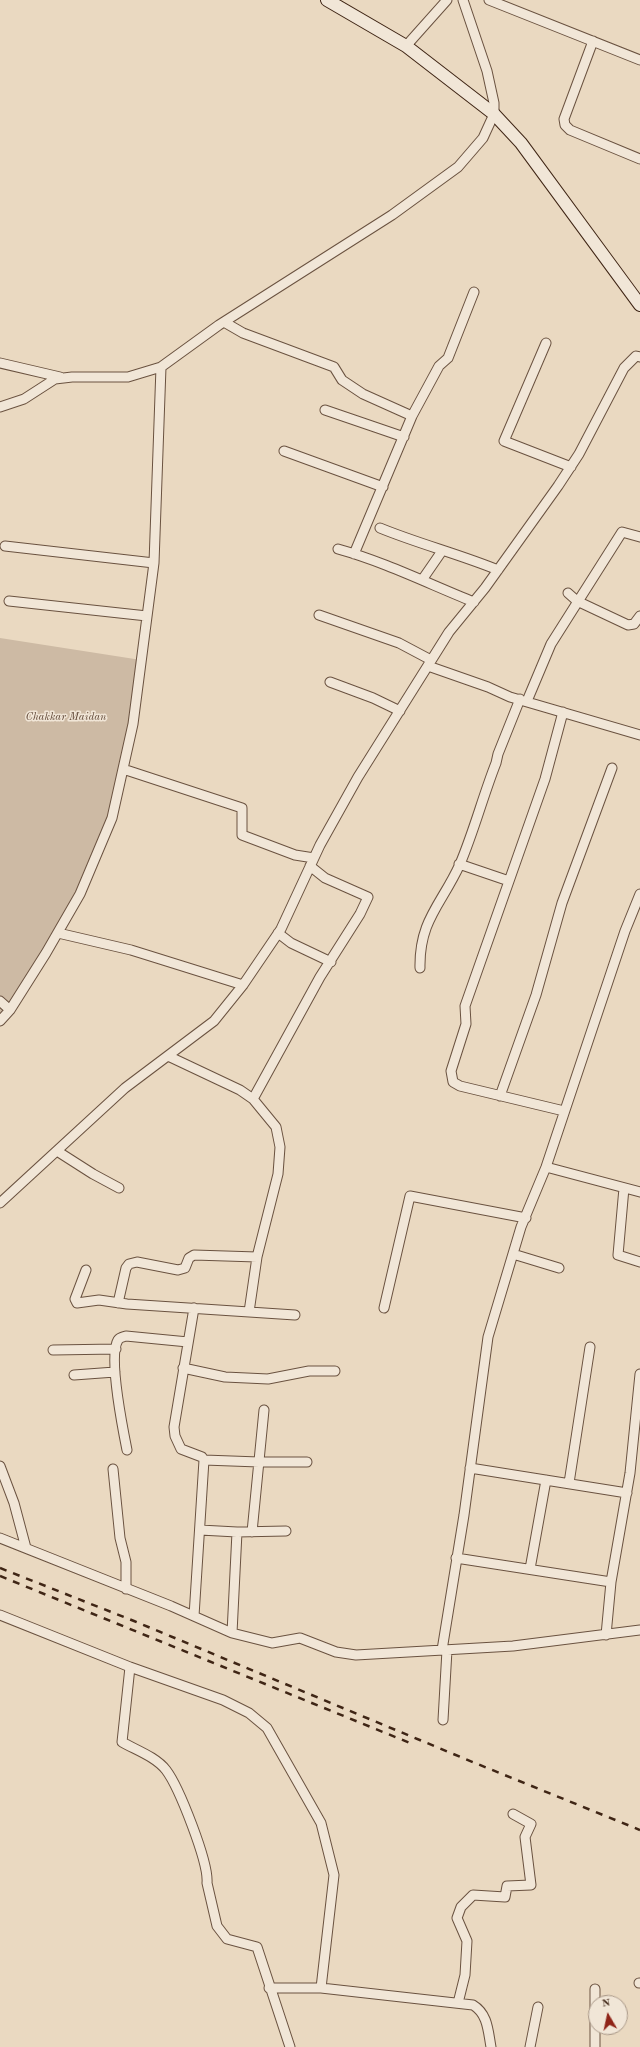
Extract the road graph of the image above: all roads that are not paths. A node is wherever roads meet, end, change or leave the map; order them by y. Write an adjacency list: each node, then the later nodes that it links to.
1 (327, 0): 6 (main road)
2 (447, 0): 6 (street)
3 (463, 0): 8 (street)
4 (489, 0): 5 (street)
5 (593, 41): 7 (street); 9 (street)
6 (406, 46): 8 (main road)
7 (640, 60)
8 (494, 114): 11 (main road); 12 (street)
9 (639, 157)
10 (474, 292): 22 (street)
11 (640, 305)
12 (224, 322): 16 (street); 22 (street)
13 (546, 343): 25 (street)
14 (640, 356): 25 (street)
15 (0, 363): 17 (street)
16 (161, 367): 17 (street); 33 (street)
17 (63, 378): 18 (street)
18 (12, 404): 19 (street); 21 (street)
19 (0, 407)
20 (325, 410): 23 (street)
21 (0, 412)
22 (412, 416): 23 (street)
23 (404, 437): 26 (street)
24 (284, 451): 26 (street)
25 (571, 467): 34 (street)
26 (383, 487): 32 (street)
27 (380, 528): 31 (street)
28 (640, 537): 38 (street)
29 (5, 546): 33 (street)
30 (338, 549): 32 (street)
31 (442, 551): 34 (street); 35 (street)
32 (354, 554): 35 (street)
33 (154, 563): 41 (street)
34 (498, 570): 39 (street)
35 (422, 580): 39 (street)
36 (568, 593): 38 (street)
37 (9, 601): 41 (street)
38 (578, 601): 42 (street); 45 (street)
39 (474, 602): 43 (street)
40 (319, 615): 43 (street)
41 (147, 616): 50 (street)
42 (640, 616)
43 (429, 663): 45 (street); 46 (street)
44 (330, 682): 46 (street)
45 (524, 700): 47 (street); 52 (street)
46 (400, 711): 51 (street)
47 (563, 712): 48 (street); 53 (street)
48 (640, 735)
49 (612, 768): 64 (street)
50 (123, 769): 51 (street); 55 (street)
51 (312, 862): 56 (street); 57 (street)
52 (459, 864): 53 (street); 58 (street)
53 (509, 881): 64 (street)
54 (640, 894): 66 (street)
55 (58, 933): 59 (street); 61 (street)
56 (278, 933): 57 (street); 59 (street)
57 (331, 962): 65 (street)
58 (420, 968)
59 (242, 985): 63 (street)
60 (0, 1001): 61 (street)
61 (10, 1010): 62 (street)
62 (0, 1021)
63 (168, 1056): 65 (street); 67 (street)
64 (500, 1096): 66 (street)
65 (253, 1099): 75 (street)
66 (564, 1111): 68 (street)
67 (57, 1151): 69 (street); 72 (street)
68 (546, 1167): 70 (street); 73 (street)
69 (119, 1188)
70 (624, 1188): 71 (street); 76 (street)
71 (640, 1192)
72 (0, 1203)
73 (526, 1218): 74 (street); 81 (street)
74 (513, 1254): 77 (street); 99 (street)
75 (257, 1257): 79 (street); 82 (street)
76 (640, 1262)
77 (559, 1268)
78 (86, 1270): 79 (street)
79 (118, 1303): 80 (street)
80 (194, 1308): 82 (street); 84 (street)
81 (384, 1308)
82 (249, 1312): 83 (street)
83 (295, 1315)
84 (188, 1342): 86 (street); 88 (street)
85 (590, 1347): 102 (street)
86 (116, 1349): 87 (street); 90 (street)
87 (53, 1350)
88 (184, 1368): 89 (street); 95 (street)
89 (335, 1371)
90 (115, 1372): 92 (street); 94 (street)
91 (640, 1374): 103 (street)
92 (74, 1375)
93 (264, 1410): 96 (street)
94 (127, 1450)
95 (204, 1460): 96 (street); 104 (street)
96 (259, 1462): 97 (street); 107 (street)
97 (307, 1462)
98 (0, 1466): 109 (street)
99 (470, 1468): 101 (street); 110 (street)
100 (113, 1469): 113 (street)
101 (546, 1480): 102 (street); 111 (street)
102 (569, 1483): 103 (street)
103 (627, 1493): 112 (street)
104 (200, 1530): 106 (street); 115 (street)
105 (286, 1531): 107 (street)
106 (237, 1532): 107 (street); 117 (street)
107 (252, 1532)
108 (0, 1538): 109 (street)
109 (26, 1548): 113 (street)
110 (456, 1558): 111 (street); 119 (street)
111 (530, 1569): 112 (street)
112 (611, 1582): 118 (street)
113 (126, 1588): 115 (street)
114 (0, 1615): 120 (street)
115 (194, 1616): 117 (street)
116 (640, 1630): 118 (street)
117 (232, 1633): 119 (street)
118 (606, 1635): 119 (street)
119 (445, 1650): 121 (street)
120 (130, 1667): 123 (street); 124 (street)
121 (443, 1720)
122 (513, 1814): 126 (street)
123 (269, 1988): 124 (street); 128 (street)
124 (321, 1988): 126 (street)
125 (595, 1989): 131 (street)
126 (458, 2003): 129 (street)
127 (538, 2007): 130 (street)
128 (290, 2047)
129 (491, 2047)
130 (530, 2047)
131 (595, 2047)

